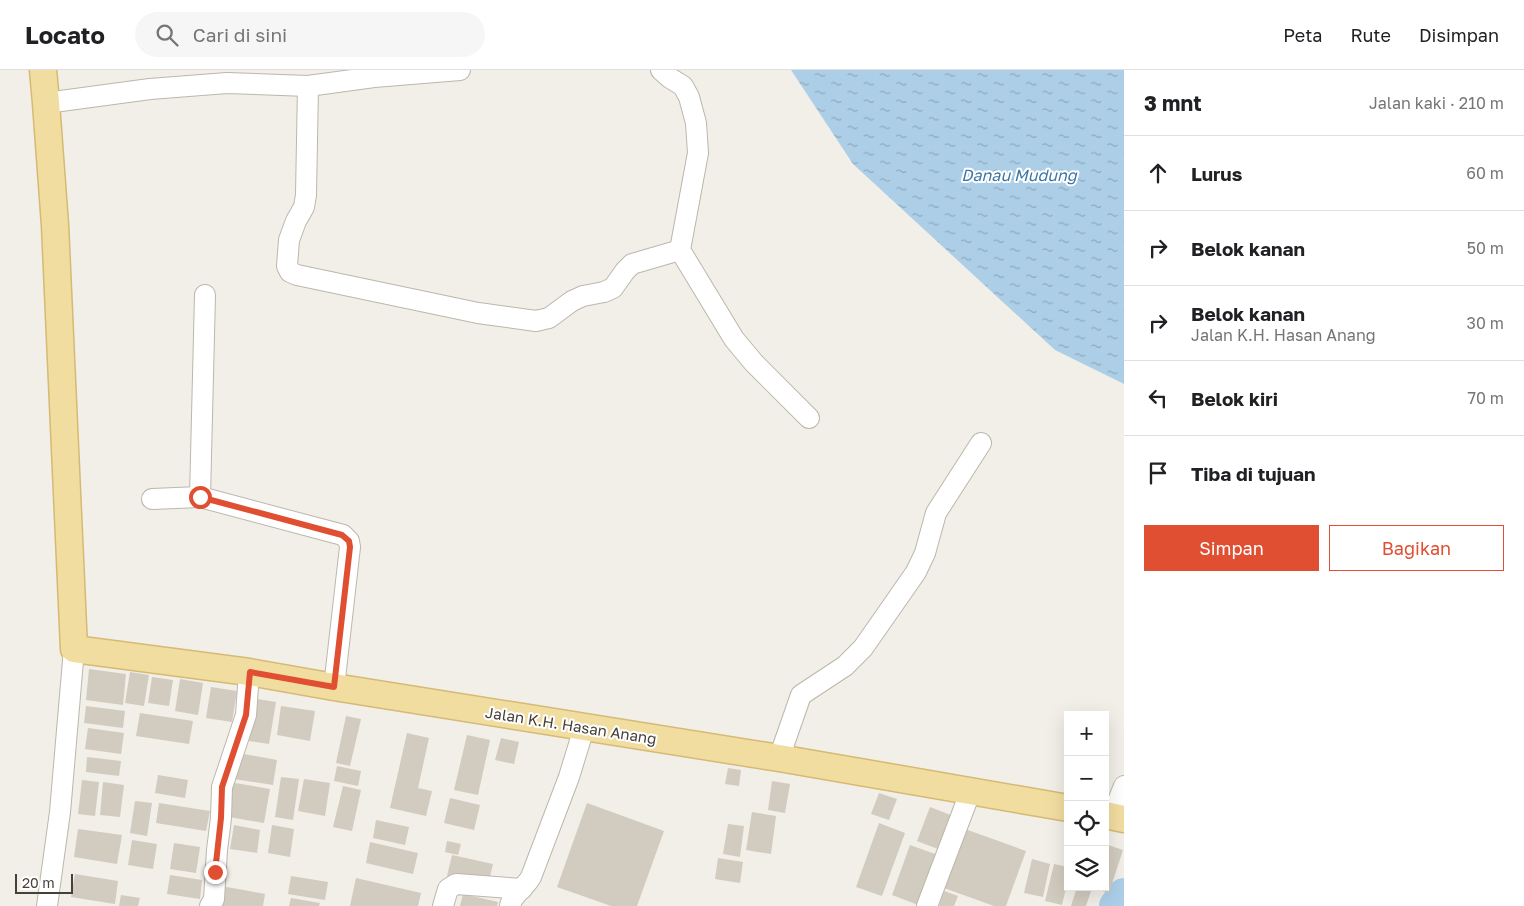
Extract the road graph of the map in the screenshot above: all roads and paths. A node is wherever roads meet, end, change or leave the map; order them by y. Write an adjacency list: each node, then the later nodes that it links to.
1 (43, 70): 5 (main road)
2 (460, 70): 4 (street)
3 (661, 70): 6 (street)
4 (308, 86): 5 (street); 6 (street)
5 (46, 103): 12 (main road)
6 (680, 250): 8 (street)
7 (205, 295): 10 (street)
8 (809, 418)
9 (981, 443): 16 (street)
10 (200, 497): 11 (street); 14 (street)
11 (152, 499)
12 (74, 649): 13 (main road, Jalan K.H. Hasan Anang); 22 (street)
13 (250, 672): 14 (main road, Jalan K.H. Hasan Anang); 23 (street)
14 (334, 687): 15 (main road, Jalan K.H. Hasan Anang)
15 (584, 728): 16 (main road, Jalan K.H. Hasan Anang); 21 (street)
16 (779, 758): 18 (main road, Jalan K.H. Hasan Anang)
17 (1124, 786): 20 (street)
18 (971, 790): 19 (main road, Jalan K.H. Hasan Anang); 26 (street)
19 (1064, 807)
20 (1114, 817)
21 (522, 889): 24 (street); 25 (street)
22 (47, 906)
23 (210, 906)
24 (443, 906)
25 (510, 906)
26 (927, 906)

